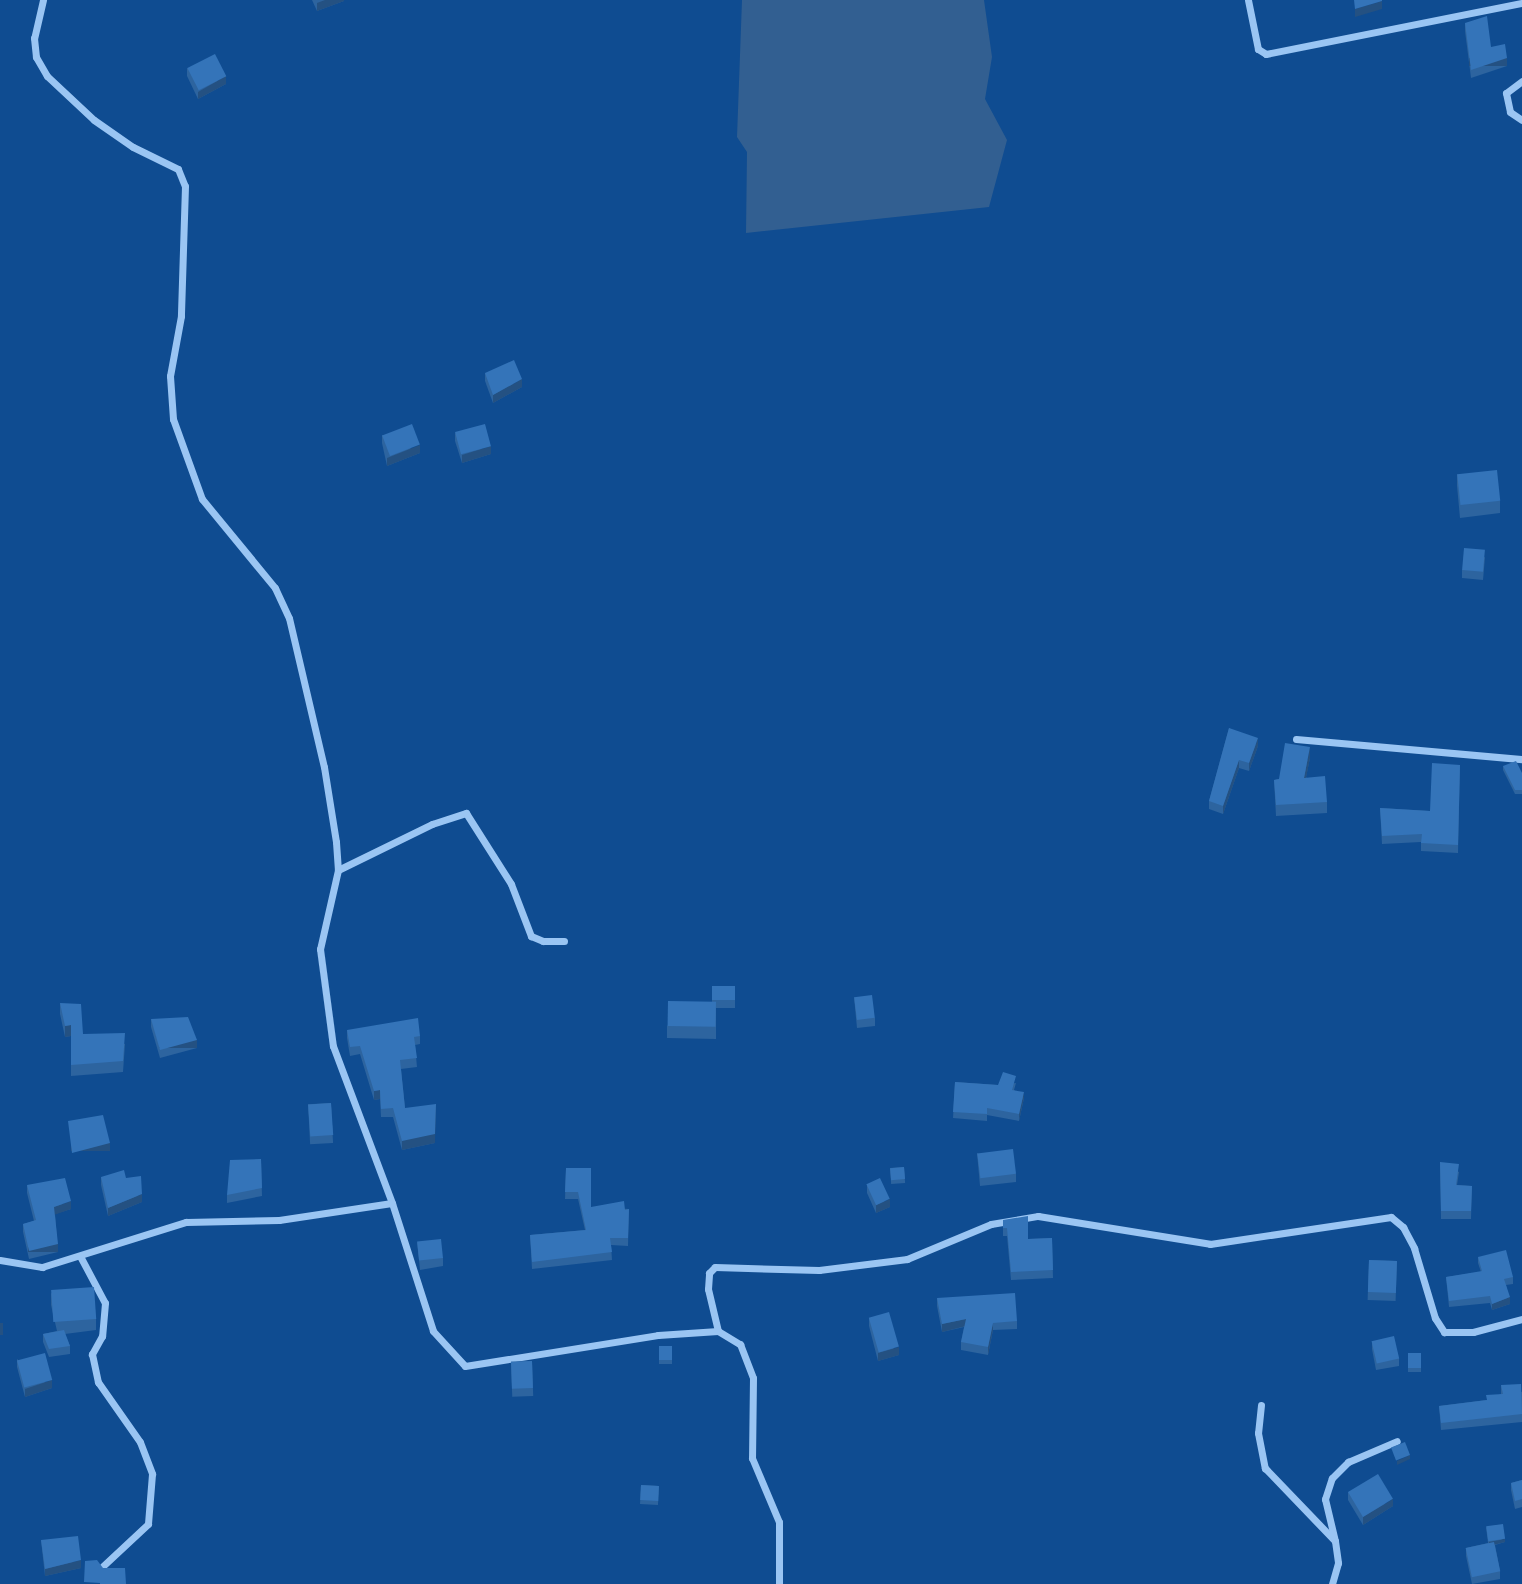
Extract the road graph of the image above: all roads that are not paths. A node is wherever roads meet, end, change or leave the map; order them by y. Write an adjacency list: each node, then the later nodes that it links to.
1 (43, 0): 8 (street)
2 (1248, 0): 3 (street)
3 (1522, 3)
4 (1522, 81): 5 (street)
5 (1522, 120)
6 (1296, 739): 7 (street)
7 (1522, 758)
8 (338, 870): 9 (street); 10 (street)
9 (564, 941)
10 (392, 1203): 11 (street); 14 (street)
11 (80, 1256): 12 (street); 18 (street)
12 (0, 1260)
13 (1522, 1319): 14 (street)
14 (718, 1331): 19 (street)
15 (1261, 1405): 17 (street)
16 (1397, 1441): 17 (street)
17 (1335, 1541): 20 (street)
18 (103, 1566)
19 (779, 1584)
20 (1332, 1584)

